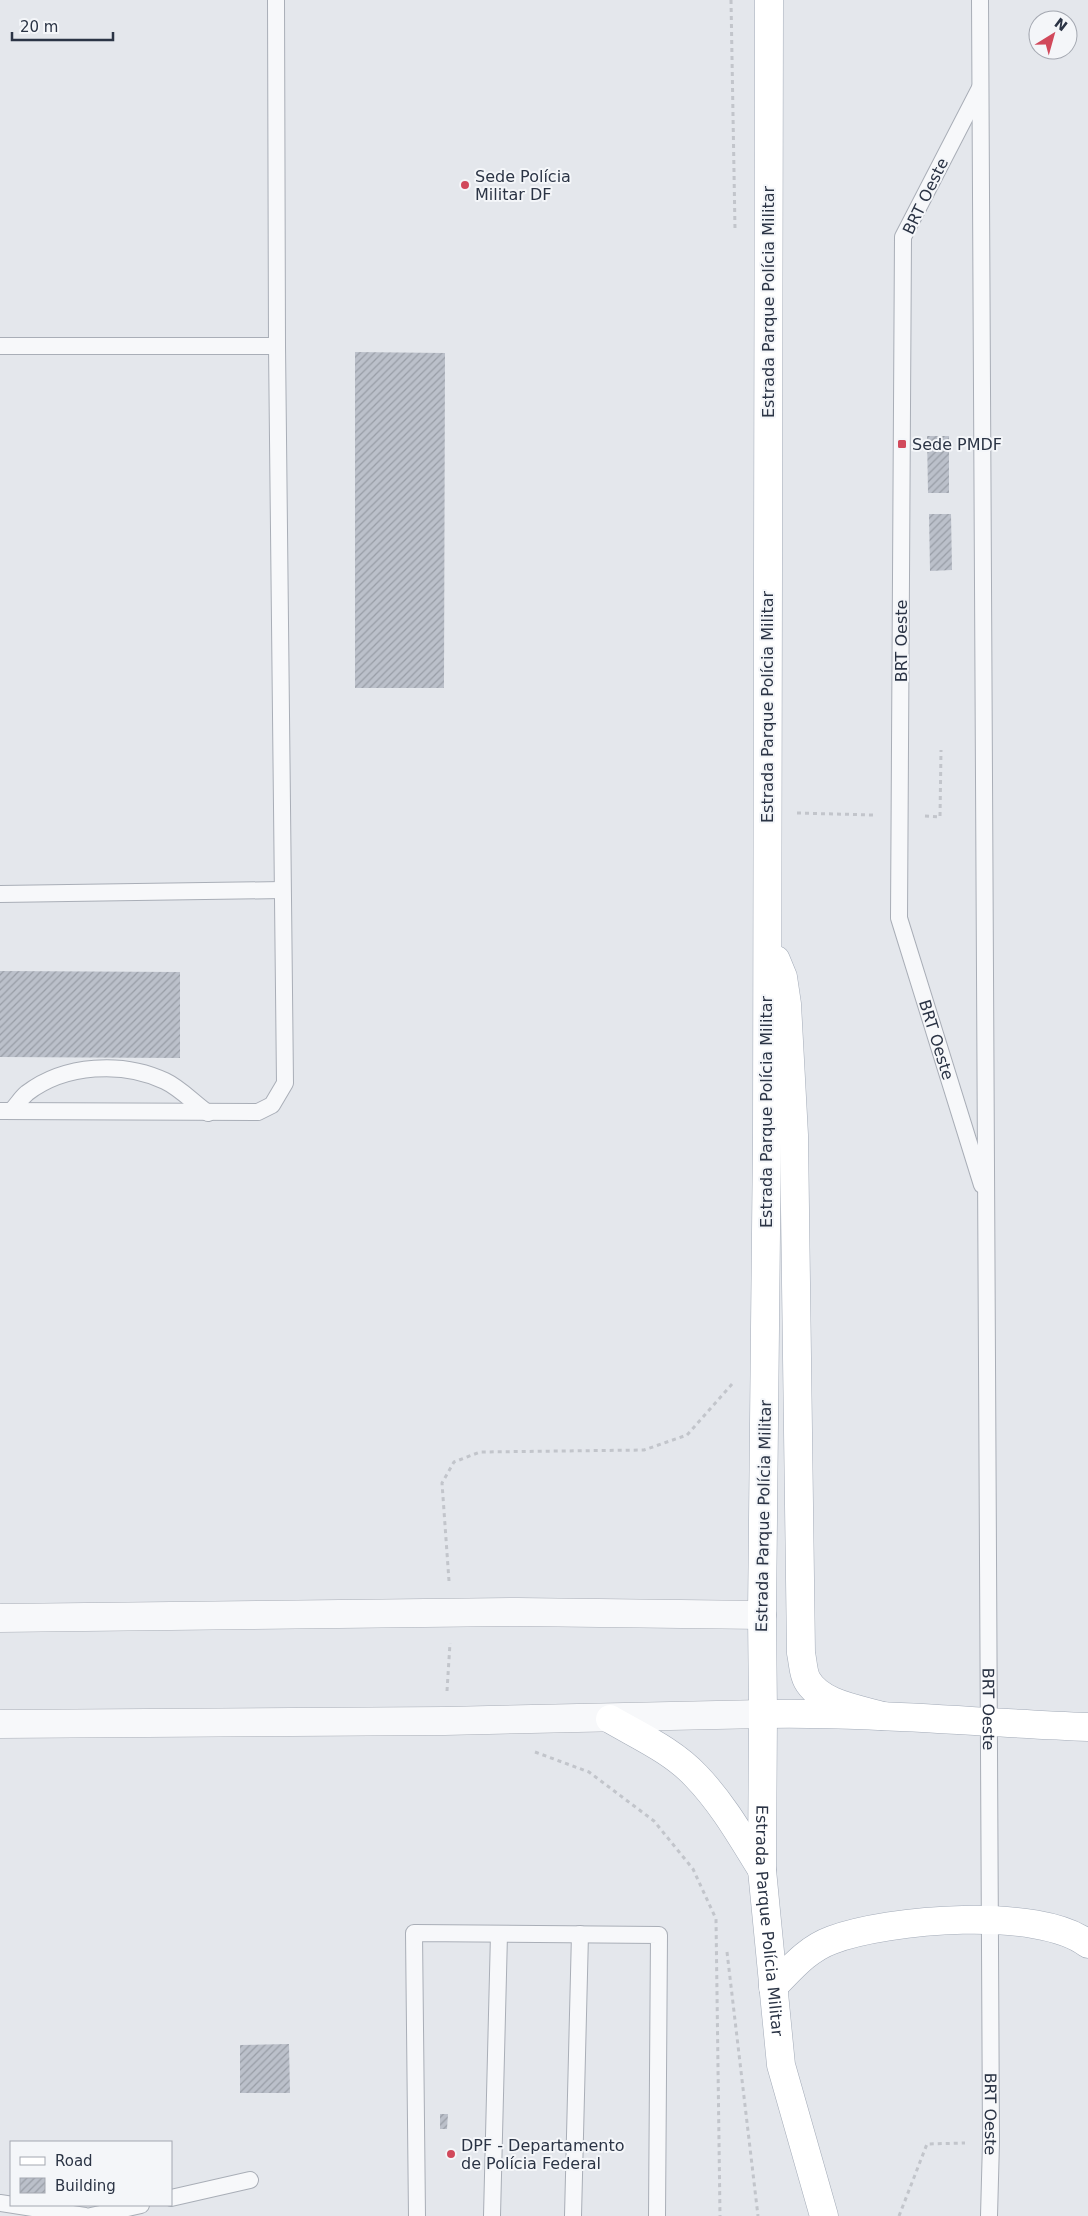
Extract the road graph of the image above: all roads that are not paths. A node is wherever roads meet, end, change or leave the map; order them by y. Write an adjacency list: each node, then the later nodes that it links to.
1 (276, 0): 6 (lane)
2 (769, 0): 9 (main road, Estrada Parque Polícia Militar)
3 (980, 0): 4 (lane, BRT Oeste)
4 (981, 86): 12 (lane, BRT Oeste); 12 (lane, BRT Oeste)
5 (0, 346): 6 (lane)
6 (277, 346): 7 (lane)
7 (282, 890): 8 (lane); 11 (lane)
8 (0, 894)
9 (766, 943): 13 (main road, Estrada Parque Polícia Militar); 16 (main road)
10 (6, 1110): 11 (lane); 11 (lane)
11 (208, 1113)
12 (987, 1201): 19 (lane, BRT Oeste)
13 (762, 1615): 14 (street); 15 (main road, Estrada Parque Polícia Militar)
14 (0, 1618)
15 (763, 1714): 16 (main road); 17 (street); 21 (main road, Estrada Parque Polícia Militar)
16 (883, 1716): 19 (main road)
17 (610, 1719): 18 (street); 21 (main road)
18 (0, 1724)
19 (989, 1724): 20 (main road); 22 (lane, BRT Oeste)
20 (1088, 1727)
21 (762, 1870): 26 (main road, Estrada Parque Polícia Militar)
22 (990, 1921): 25 (main road); 26 (main road); 38 (lane, BRT Oeste)
23 (500, 1934): 24 (lane); 33 (lane); 34 (lane)
24 (580, 1934): 35 (lane); 36 (lane)
25 (1088, 1944)
26 (773, 1987): 37 (main road, Estrada Parque Polícia Militar)
27 (250, 2180): 28 (lane)
28 (172, 2198)
29 (0, 2203): 31 (lane)
30 (135, 2206): 32 (lane)
31 (84, 2216)
32 (90, 2216)
33 (417, 2216)
34 (492, 2216)
35 (573, 2216)
36 (657, 2216)
37 (824, 2216)
38 (989, 2216)

